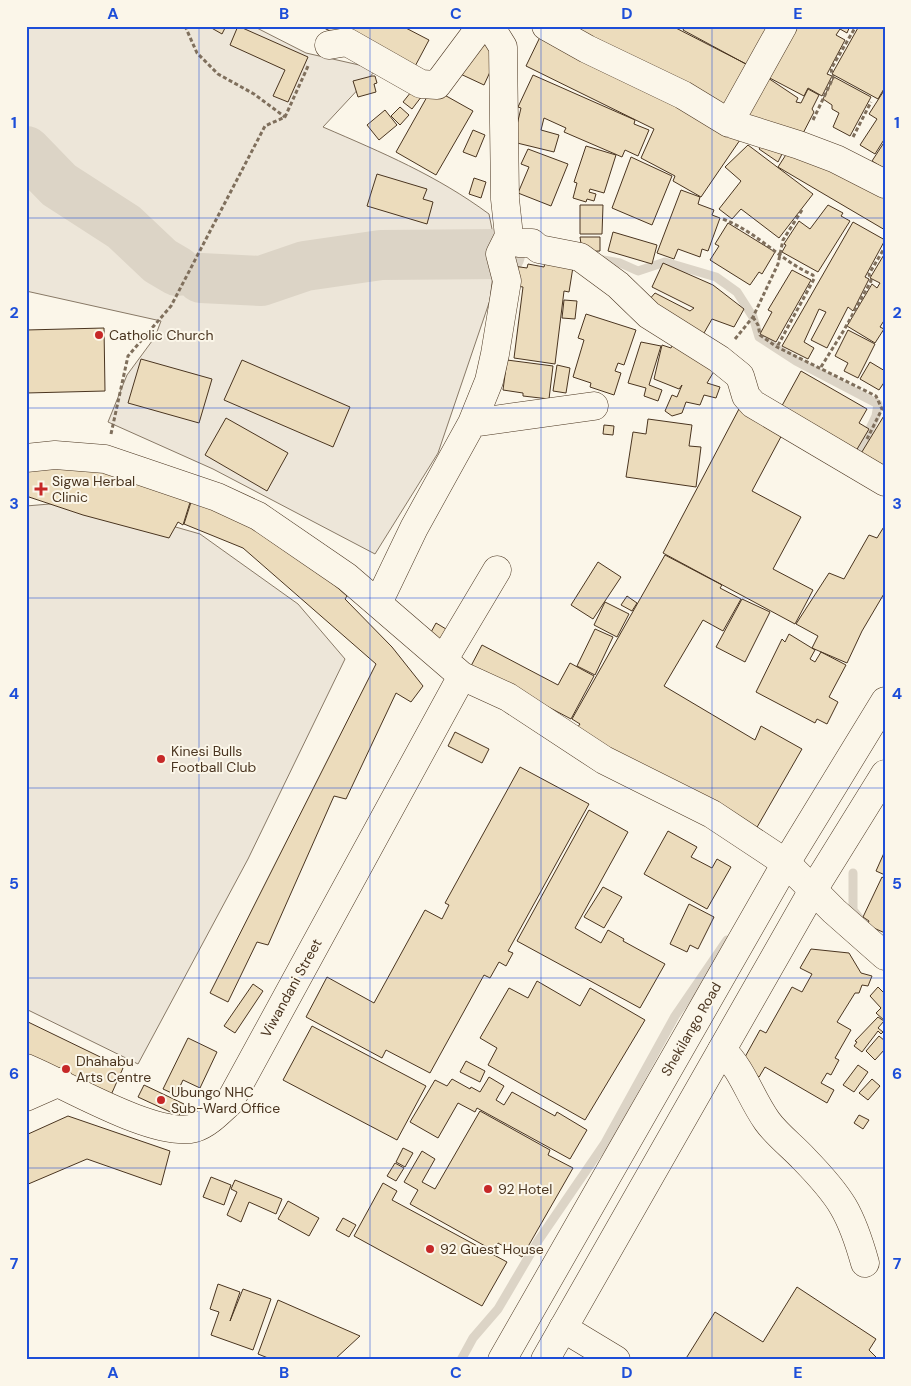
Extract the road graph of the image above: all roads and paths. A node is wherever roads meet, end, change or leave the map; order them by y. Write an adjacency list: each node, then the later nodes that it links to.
1 (185, 26): 9 (path)
2 (482, 26): 7 (street)
3 (490, 26): 16 (street)
4 (546, 26): 10 (street)
5 (783, 26): 10 (street)
6 (856, 26): 11 (path)
7 (329, 45): 9 (path)
8 (871, 102): 12 (path)
9 (285, 117): 26 (path)
10 (728, 123): 11 (street)
11 (800, 144): 12 (street); 13 (street)
12 (841, 160): 13 (street)
13 (885, 183)
14 (802, 210): 18 (path)
15 (723, 219): 18 (path)
16 (509, 236): 21 (street); 24 (street)
17 (885, 247): 22 (path)
18 (779, 253): 19 (path); 20 (path)
19 (753, 316): 20 (path); 21 (path)
20 (777, 347): 22 (path)
21 (719, 359): 27 (street)
22 (821, 367): 27 (path)
23 (594, 406): 24 (street)
24 (472, 423): 30 (street)
25 (26, 458): 26 (street)
26 (105, 459): 30 (street)
27 (854, 464): 28 (street)
28 (885, 482)
29 (497, 570): 31 (street, Viwandani Street)
30 (378, 603): 31 (street)
31 (453, 667): 34 (street); 39 (street, Viwandani Street)
32 (885, 701): 34 (street, Shekilango Road)
33 (885, 774): 35 (street)
34 (786, 863): 35 (street); 44 (street, Shekilango Road)
35 (813, 890): 36 (street); 37 (street)
36 (885, 956)
37 (722, 1050): 41 (street); 42 (street)
38 (26, 1068): 39 (street, Viwandani Street)
39 (60, 1082): 40 (street)
40 (26, 1097)
41 (865, 1263)
42 (563, 1328): 43 (street); 45 (street)
43 (607, 1356)
44 (502, 1360)
45 (545, 1360)

